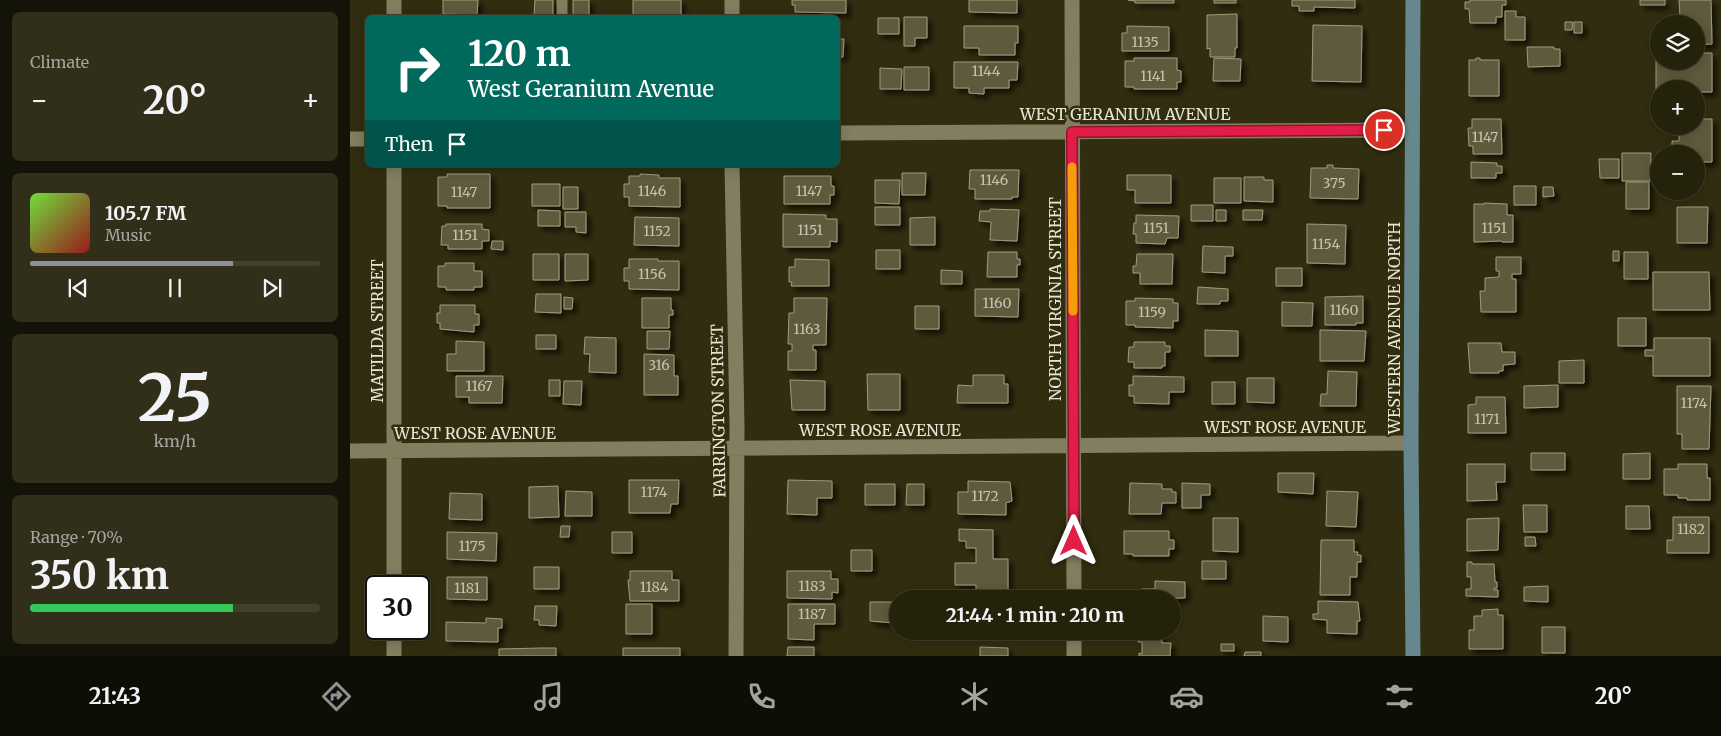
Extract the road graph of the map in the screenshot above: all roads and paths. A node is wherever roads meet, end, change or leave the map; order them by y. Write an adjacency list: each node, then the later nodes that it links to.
1 (394, 0): 6 (street)
2 (562, 0): 7 (lane)
3 (732, 0): 8 (street)
4 (1072, 0): 10 (street, NORTH VIRGINIA STREET)
5 (1413, 0): 9 (street, WESTERN AVENUE NORTH)
6 (394, 15)
7 (562, 15)
8 (732, 15)
9 (1412, 130): 10 (street, WEST GERANIUM AVENUE); 16 (street, WESTERN AVENUE NORTH)
10 (1072, 132): 11 (street, WEST GERANIUM AVENUE); 17 (street, NORTH VIRGINIA STREET)
11 (840, 133)
12 (350, 139): 13 (street)
13 (365, 139)
14 (394, 167): 20 (street, MATILDA STREET)
15 (732, 167): 18 (street, FARRINGTON STREET)
16 (1411, 443): 17 (street, WEST ROSE AVENUE); 28 (street, WESTERN AVENUE NORTH)
17 (1074, 446): 18 (street, WEST ROSE AVENUE); 22 (street, NORTH VIRGINIA STREET)
18 (737, 448): 20 (street, WEST ROSE AVENUE); 26 (street, FARRINGTON STREET)
19 (350, 451): 20 (street, WEST ROSE AVENUE)
20 (394, 451): 21 (street, MATILDA STREET)
21 (394, 575)
22 (1074, 590)
23 (394, 640): 25 (street)
24 (1074, 640): 27 (street)
25 (394, 656)
26 (736, 656)
27 (1074, 656)
28 (1413, 656)

